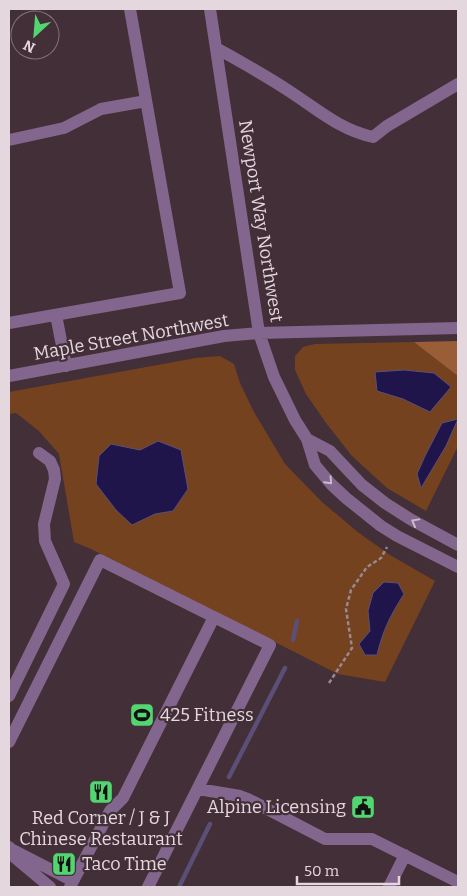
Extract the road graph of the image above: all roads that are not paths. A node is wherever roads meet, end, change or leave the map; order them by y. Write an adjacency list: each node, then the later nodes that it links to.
1 (130, 9): 5 (street)
2 (210, 9): 3 (street, Newport Way Northwest)
3 (216, 48): 4 (street); 10 (street, Newport Way Northwest)
4 (458, 84)
5 (146, 101): 6 (street); 7 (street)
6 (9, 140)
7 (56, 315): 8 (street); 11 (street)
8 (9, 323)
9 (458, 328): 10 (street, Newport Way Northwest)
10 (259, 333): 11 (street, Maple Street Northwest); 13 (street)
11 (66, 366): 12 (street, Maple Street Northwest)
12 (9, 376)
13 (307, 439): 15 (street, one-way to 13); 16 (street, one-way to 16)
14 (39, 454): 18 (street)
15 (458, 545)
16 (458, 567)
17 (214, 617): 19 (street); 20 (street); 25 (street)
18 (9, 696)
19 (9, 742)
20 (198, 789): 23 (street); 27 (street)
21 (9, 847): 25 (street)
22 (9, 853): 26 (street)
23 (405, 855): 24 (street); 28 (street)
24 (458, 882)
25 (72, 884)
26 (50, 887)
27 (148, 887)
28 (389, 887)

